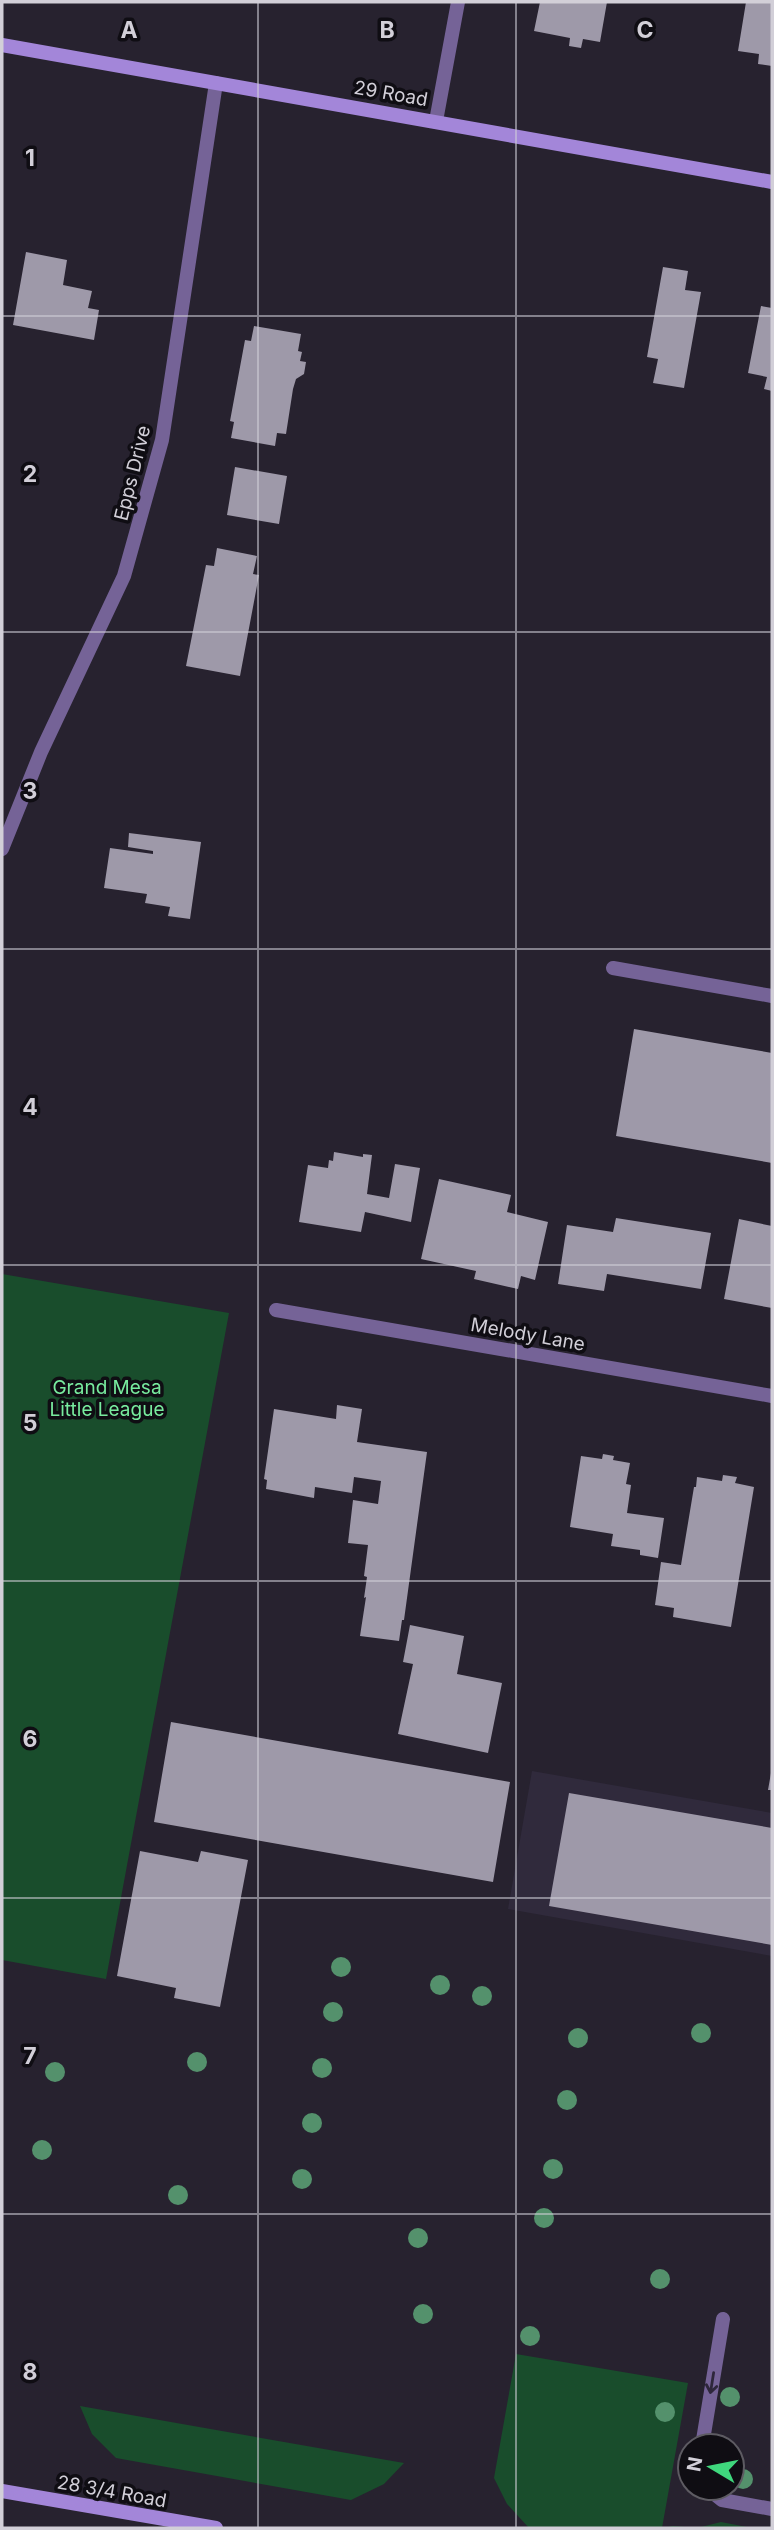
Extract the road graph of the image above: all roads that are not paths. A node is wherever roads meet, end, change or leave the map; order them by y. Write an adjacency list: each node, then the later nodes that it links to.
1 (458, 2): 4 (street)
2 (2, 46): 3 (main road, 29 Road)
3 (216, 83): 4 (main road, 29 Road); 6 (street, Epps Drive)
4 (436, 121): 5 (main road, 29 Road)
5 (772, 182)
6 (2, 849)
7 (613, 968): 8 (street)
8 (772, 996)
9 (276, 1310): 10 (street, Melody Lane)
10 (772, 1396)
11 (723, 2319): 12 (street, one-way to 12)
12 (704, 2432)
13 (2, 2491): 16 (main road, 28 3/4 Road)
14 (732, 2502): 15 (street)
15 (772, 2510)
16 (216, 2528)

